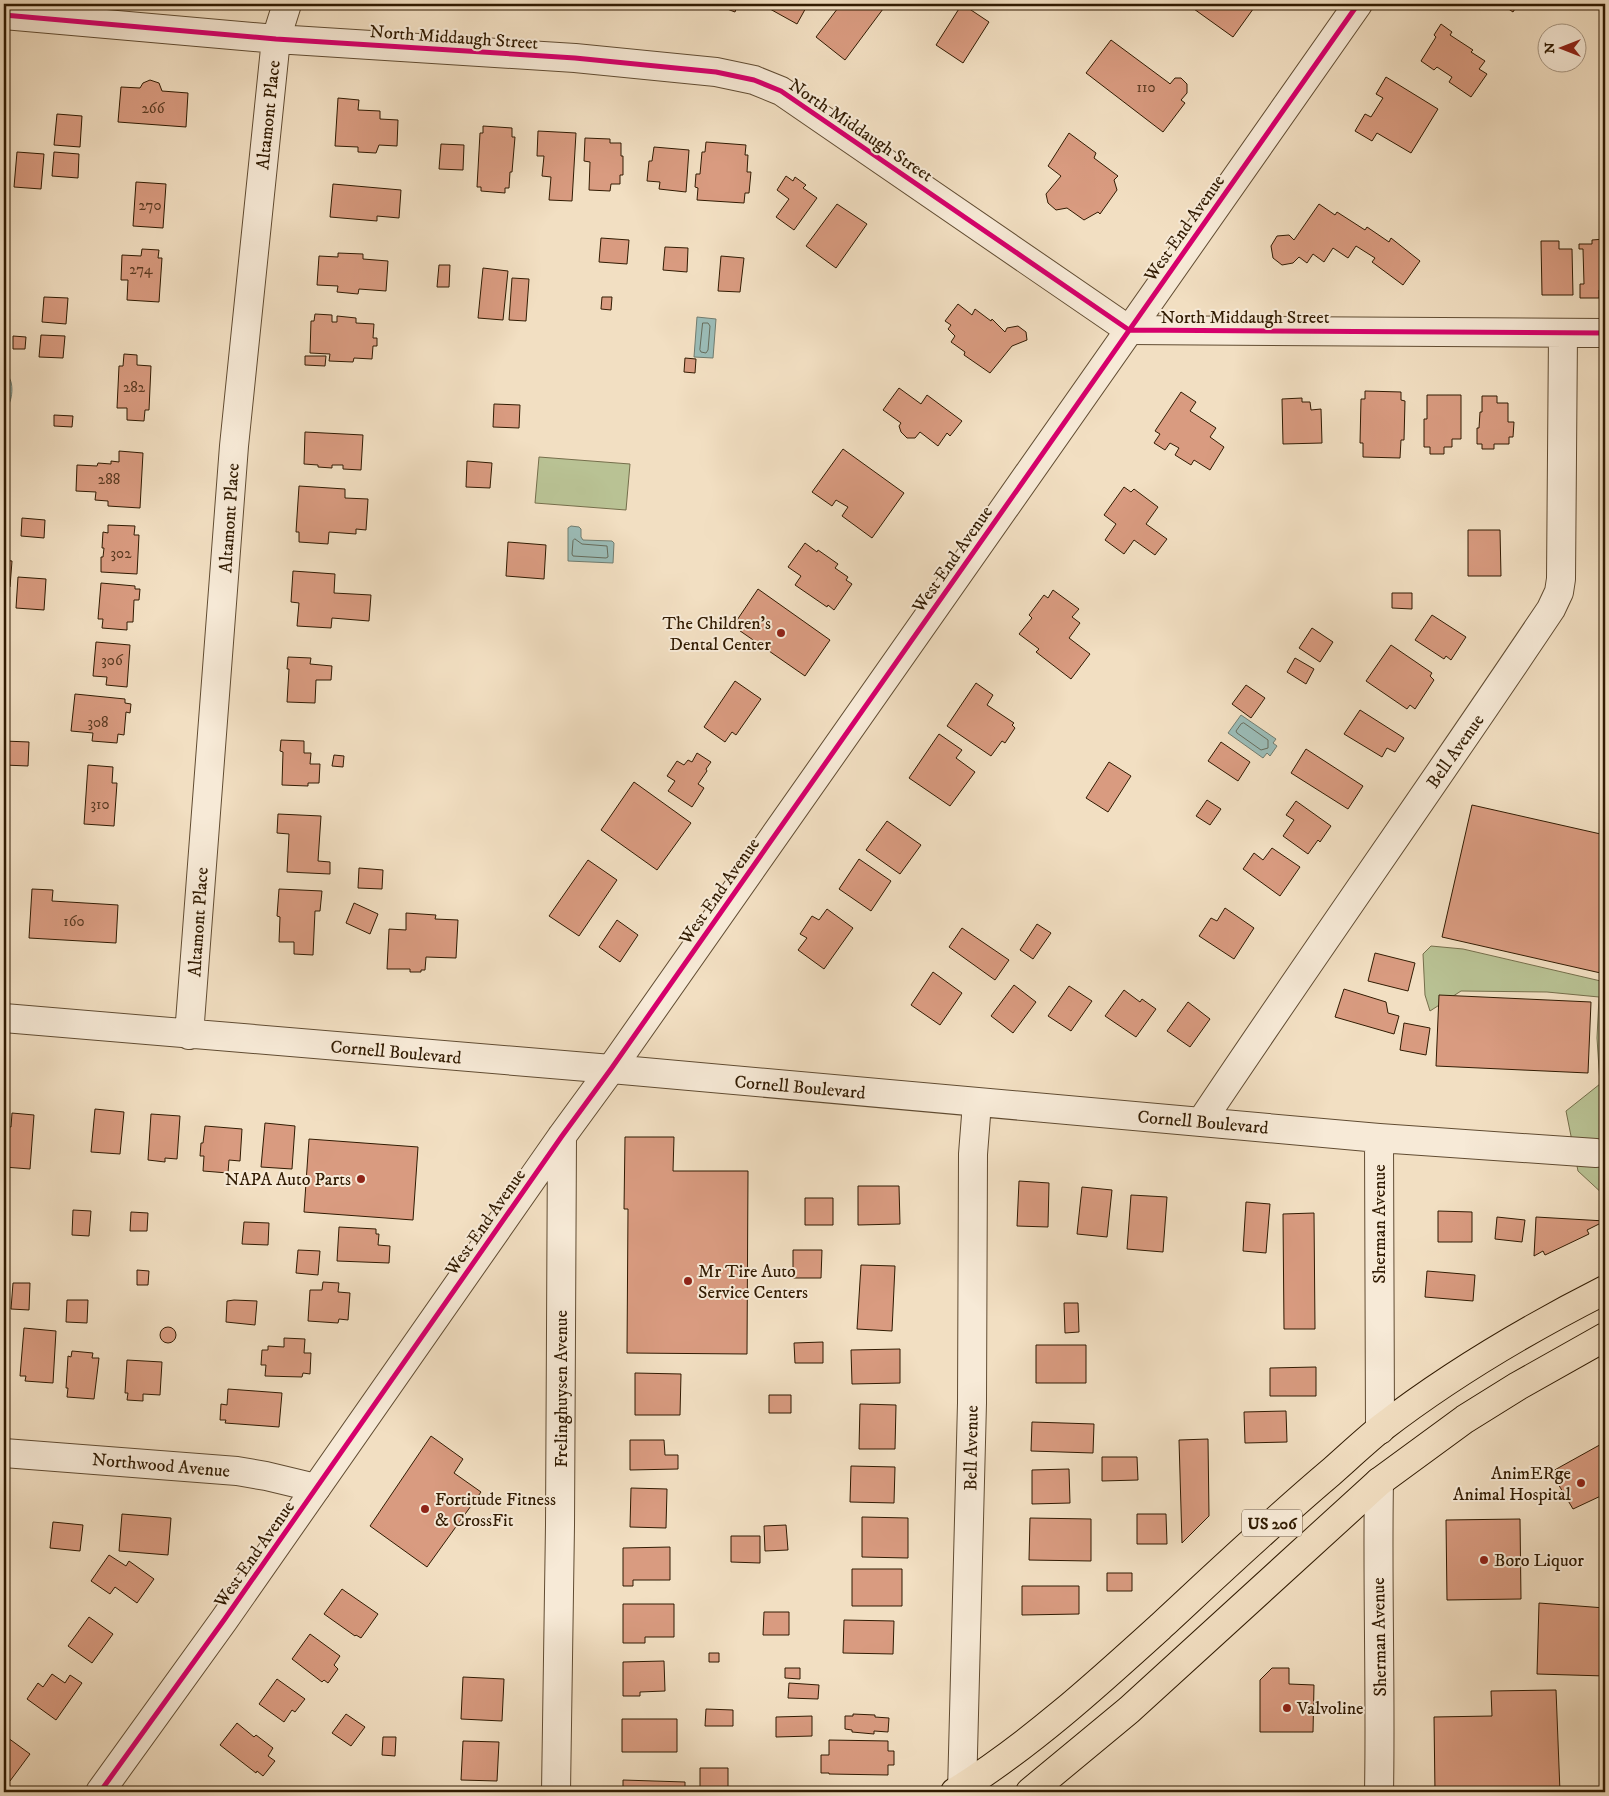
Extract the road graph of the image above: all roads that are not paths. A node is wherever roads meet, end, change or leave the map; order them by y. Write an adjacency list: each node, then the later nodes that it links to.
1 (287, 4): 4 (street, Altamont Place)
2 (1358, 4): 5 (street, West End Avenue)
3 (4, 15): 4 (street, North Middaugh Street)
4 (276, 39): 5 (street, North Middaugh Street); 9 (street, Altamont Place)
5 (1129, 330): 6 (street, North Middaugh Street); 10 (street, West End Avenue)
6 (1563, 333): 7 (street, North Middaugh Street); 12 (street, Bell Avenue)
7 (1605, 333)
8 (4, 1018): 9 (street, Cornell Boulevard)
9 (189, 1035): 10 (street, Cornell Boulevard)
10 (611, 1070): 11 (street, Cornell Boulevard); 13 (street, West End Avenue)
11 (977, 1104): 12 (street, Cornell Boulevard); 22 (street, Bell Avenue)
12 (1200, 1122): 14 (street, Cornell Boulevard)
13 (562, 1136): 21 (street, West End Avenue); 24 (street, Frelinghuysen Avenue)
14 (1379, 1138): 15 (street, Cornell Boulevard); 18 (street, Sherman Avenue)
15 (1596, 1153)
16 (1605, 1290): 18 (highway, US 206)
17 (1605, 1337): 20 (highway, US 206)
18 (1380, 1430): 22 (highway, US 206)
19 (4, 1453): 21 (street, Northwood Avenue)
20 (1379, 1482): 25 (highway, US 206); 26 (street, Sherman Avenue)
21 (316, 1488): 23 (street, West End Avenue)
22 (960, 1791)
23 (100, 1792)
24 (556, 1792)
25 (1030, 1792)
26 (1379, 1792)

